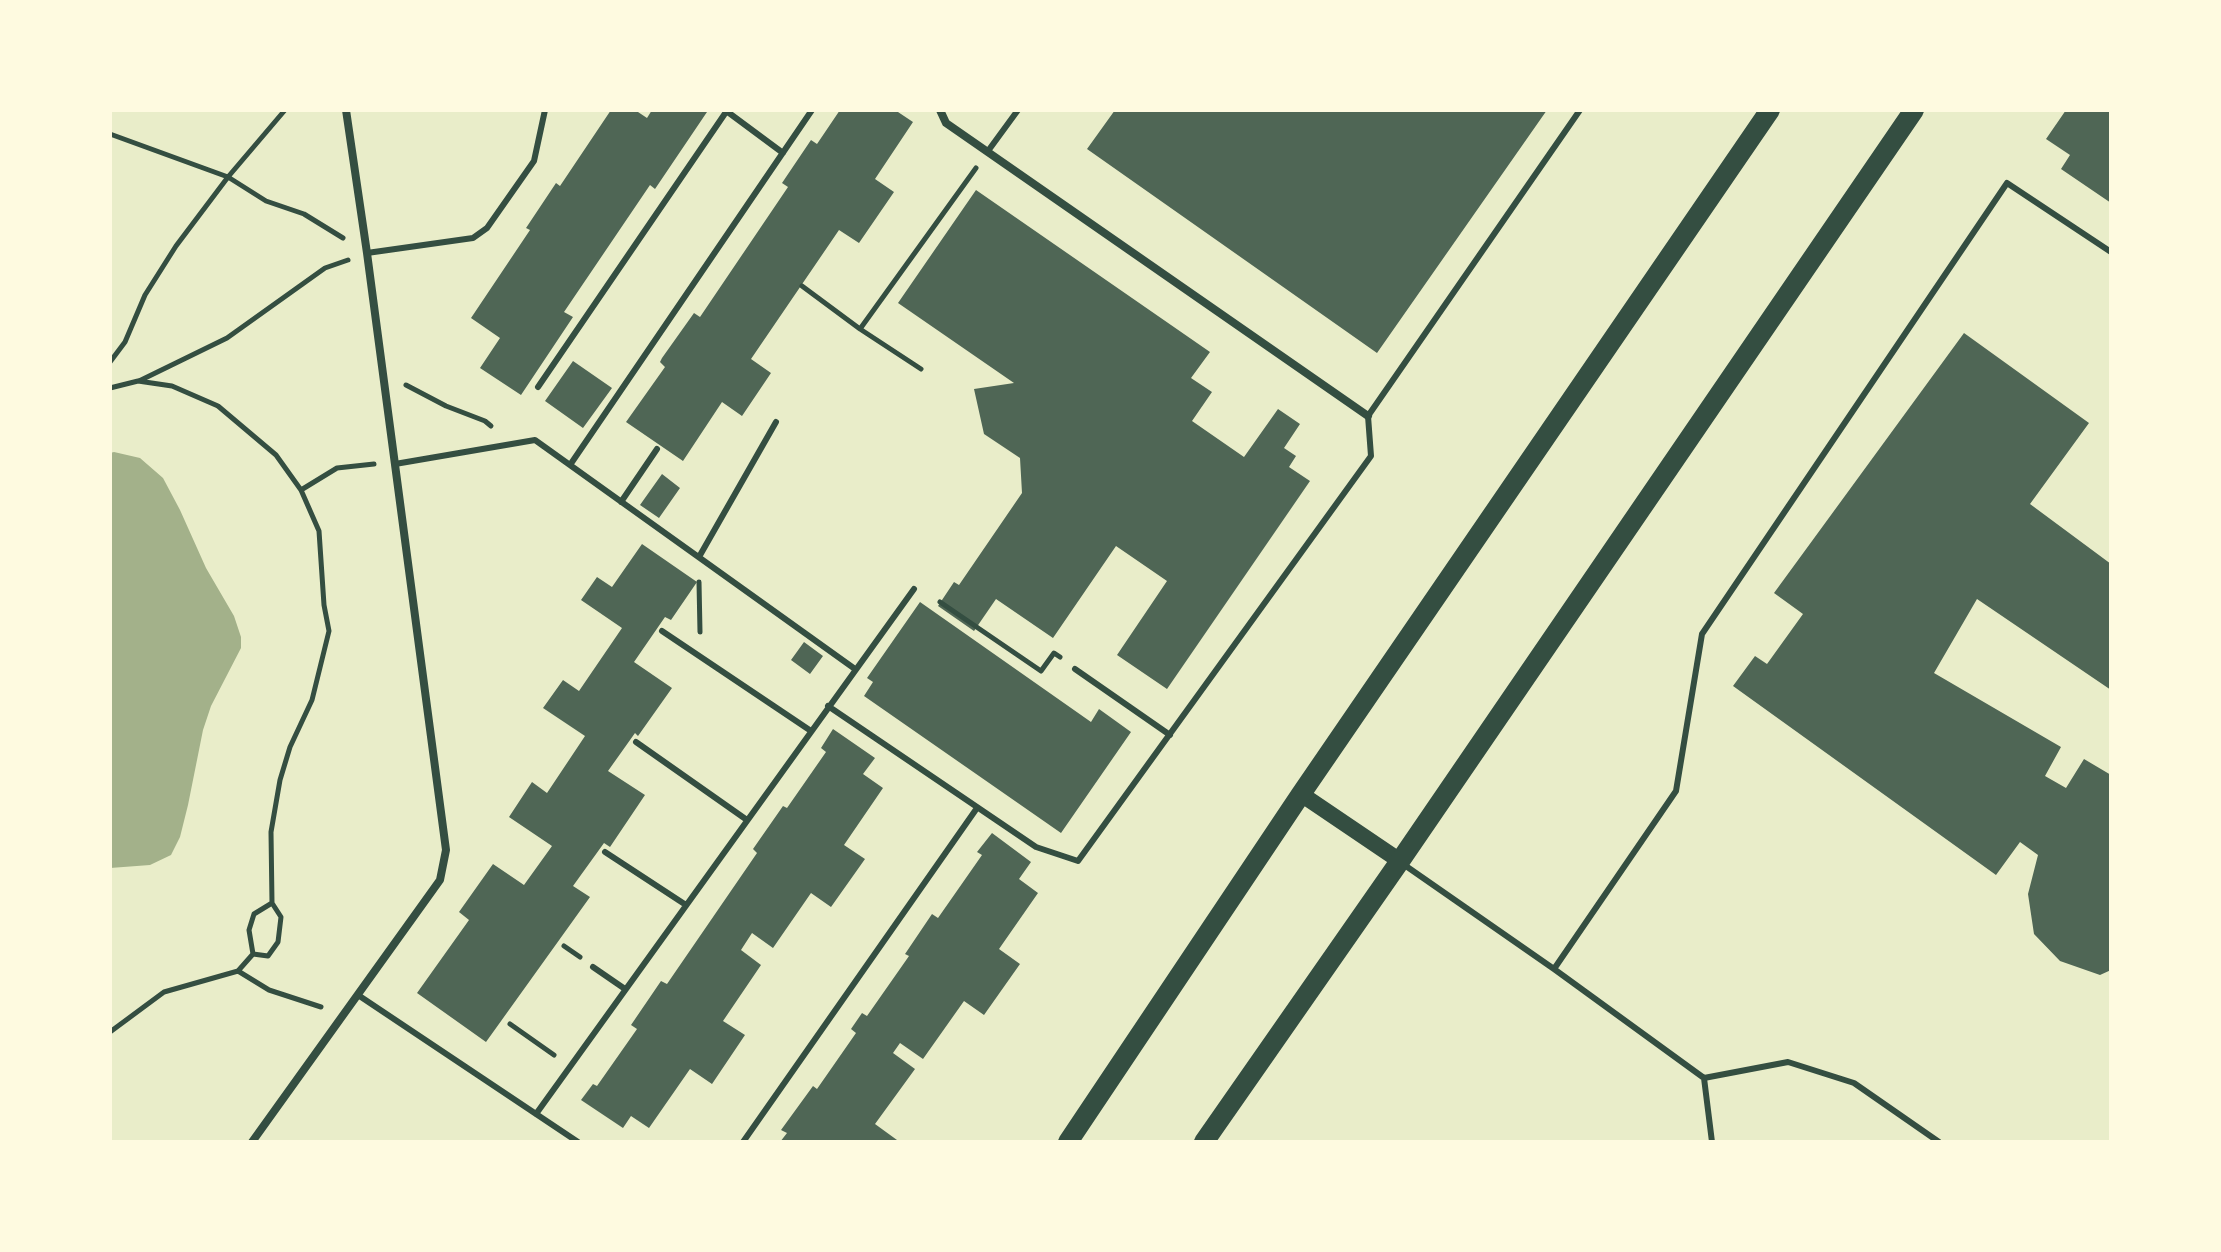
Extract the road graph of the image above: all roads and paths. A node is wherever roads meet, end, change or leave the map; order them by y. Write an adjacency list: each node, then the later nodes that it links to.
1 (285, 110): 14 (path)
2 (346, 110): 16 (street)
3 (545, 110): 16 (lane)
4 (812, 110): 13 (lane)
5 (940, 110): 12 (street)
6 (1018, 110): 12 (lane)
7 (1580, 110): 25 (lane)
8 (1770, 110): 44 (main road)
9 (1914, 110): 48 (main road)
10 (726, 111): 13 (lane); 23 (lane)
11 (110, 134): 14 (path)
12 (988, 151): 18 (path); 25 (street)
13 (783, 153): 30 (lane)
14 (228, 177): 16 (path); 19 (path)
15 (2111, 252): 53 (lane)
16 (367, 253): 21 (street); 22 (path)
17 (802, 286): 18 (path)
18 (860, 329): 20 (path)
19 (110, 362)
20 (921, 369)
21 (383, 370): 27 (path); 29 (street)
22 (138, 381): 24 (path); 31 (path)
23 (538, 387)
24 (110, 388)
25 (1368, 416): 42 (lane)
26 (776, 422): 33 (lane)
27 (513, 444): 29 (lane); 30 (lane)
28 (657, 449): 32 (lane)
29 (395, 464): 31 (path); 56 (street)
30 (570, 465): 32 (lane)
31 (301, 490): 49 (path)
32 (621, 502): 33 (lane)
33 (699, 557): 37 (path); 38 (lane)
34 (914, 589): 38 (lane)
35 (940, 602): 39 (path)
36 (662, 631): 37 (lane)
37 (683, 645): 41 (lane)
38 (855, 669): 40 (lane)
39 (1075, 669): 42 (lane)
40 (828, 706): 41 (lane); 45 (lane)
41 (811, 731): 46 (lane)
42 (1170, 735): 45 (lane)
43 (636, 742): 46 (lane)
44 (1301, 794): 48 (main road); 66 (main road)
45 (977, 808): 65 (lane)
46 (747, 820): 50 (lane)
47 (605, 852): 50 (lane)
48 (1400, 861): 53 (lane); 67 (main road)
49 (272, 903): 51 (path); 51 (path)
50 (686, 905): 55 (lane)
51 (253, 954): 54 (path)
52 (593, 967): 55 (lane)
53 (1554, 969): 61 (lane)
54 (238, 971): 57 (path); 59 (path)
55 (625, 989): 62 (lane)
56 (358, 995): 57 (street); 62 (lane)
57 (345, 1013): 63 (street)
58 (510, 1024): 60 (path)
59 (110, 1032)
60 (537, 1043)
61 (1704, 1078): 68 (lane); 69 (lane)
62 (536, 1114): 64 (lane)
63 (252, 1142)
64 (578, 1142)
65 (743, 1142)
66 (1068, 1142)
67 (1204, 1142)
68 (1712, 1142)
69 (1939, 1142)

